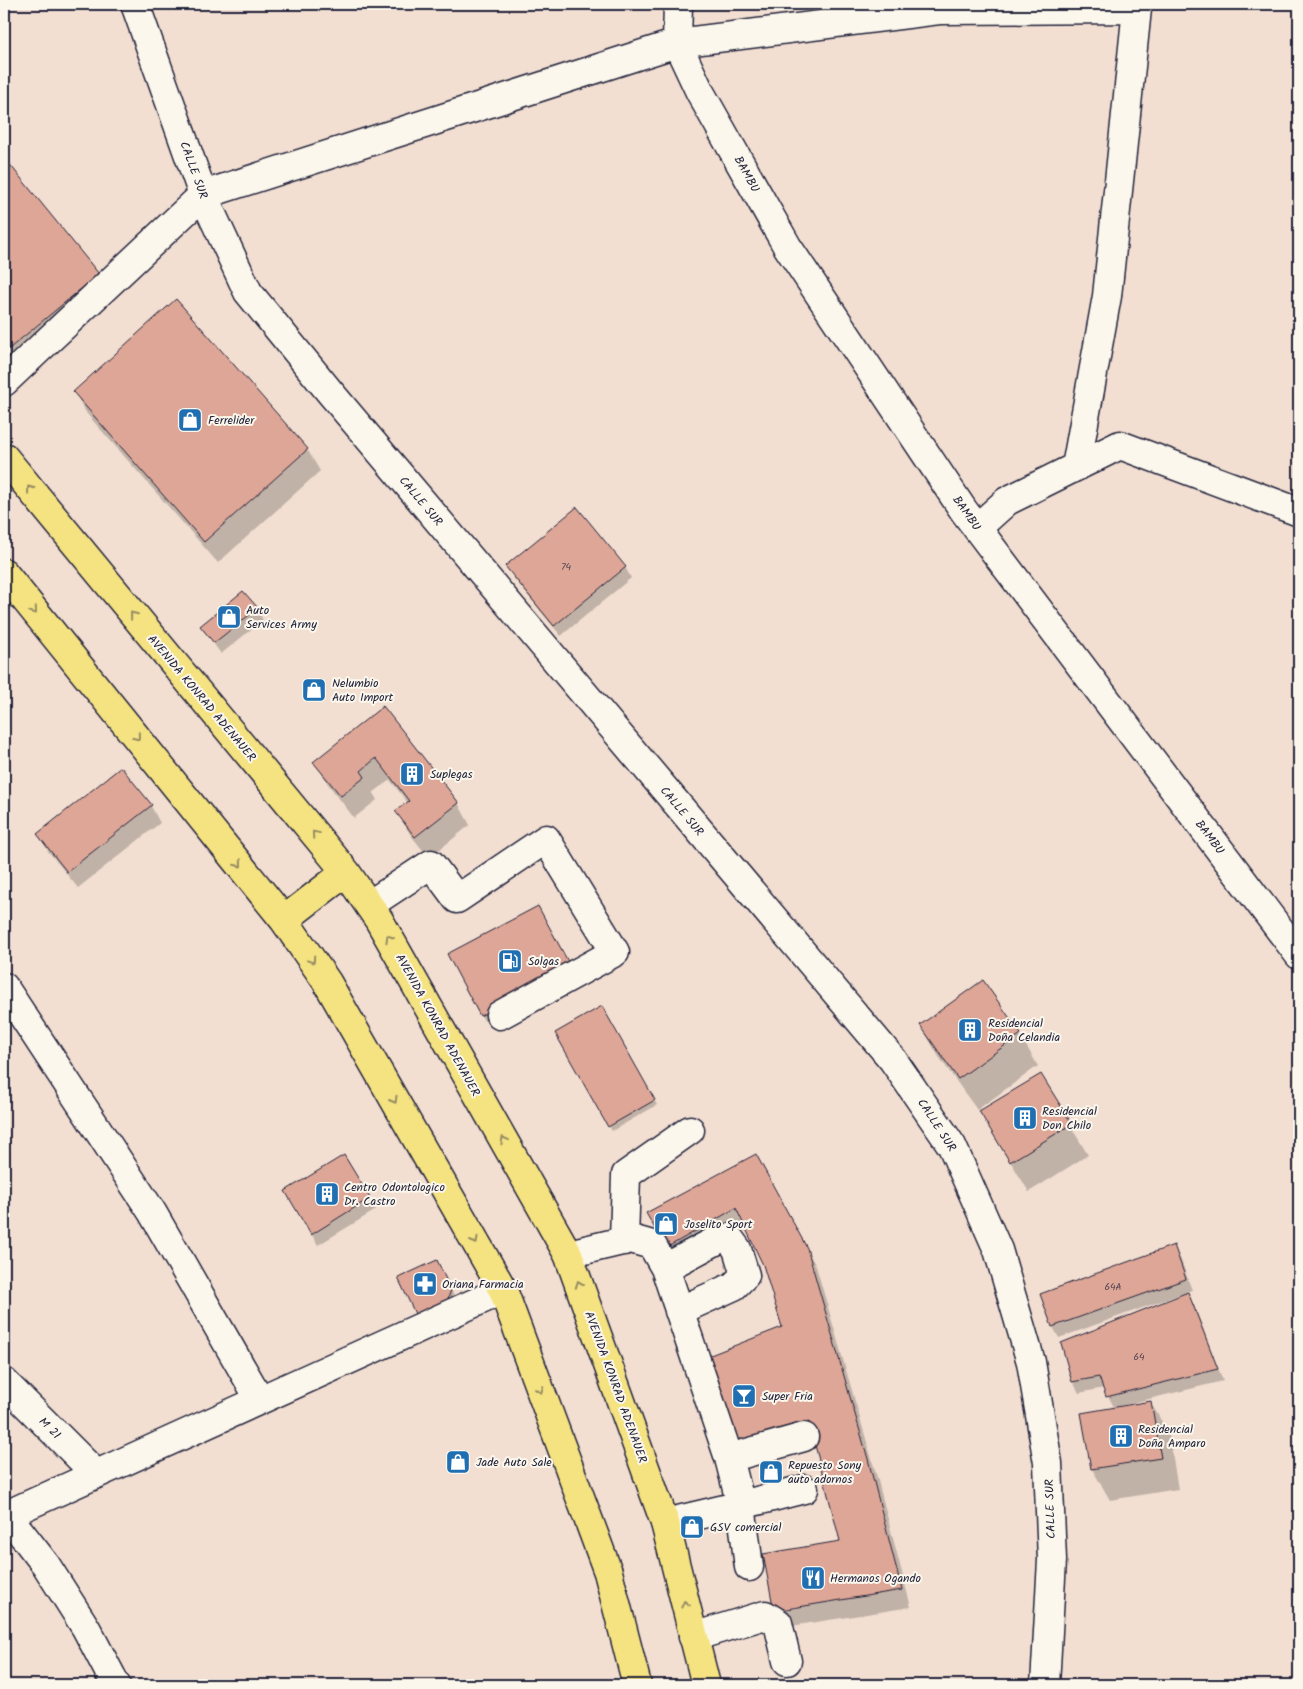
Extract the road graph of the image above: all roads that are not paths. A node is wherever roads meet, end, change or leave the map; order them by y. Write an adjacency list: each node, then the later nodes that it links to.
1 (135, 4): 5 (street, CALLE SUR)
2 (678, 4): 4 (street)
3 (1138, 6): 4 (street); 8 (street)
4 (677, 43): 5 (street); 10 (street, BAMBU)
5 (203, 195): 6 (street); 39 (street, CALLE SUR)
6 (4, 382)
7 (4, 457): 12 (main road, AVENIDA KONRAD ADENAUER, one-way to 7)
8 (1076, 467): 9 (street); 10 (street)
9 (1299, 512)
10 (977, 528): 15 (street, BAMBU)
11 (4, 573): 14 (main road, one-way to 14)
12 (346, 872): 13 (main road, AVENIDA KONRAD ADENAUER); 14 (main road)
13 (369, 905): 17 (street); 20 (main road, AVENIDA KONRAD ADENAUER, one-way to 13)
14 (284, 920): 22 (main road, one-way to 22)
15 (1299, 955)
16 (4, 987): 25 (street)
17 (500, 1015)
18 (690, 1130): 19 (street)
19 (624, 1241): 20 (street); 21 (street)
20 (568, 1254): 32 (main road, AVENIDA KONRAD ADENAUER, one-way to 20)
21 (665, 1268): 23 (street); 23 (street)
22 (503, 1290): 25 (street); 37 (main road, one-way to 37)
23 (679, 1311): 27 (street)
24 (4, 1382): 28 (street, M 21)
25 (260, 1400): 28 (street)
26 (804, 1437): 27 (street)
27 (729, 1458): 30 (street)
28 (96, 1474): 31 (street)
29 (804, 1489): 30 (street)
30 (741, 1505): 32 (street); 33 (street)
31 (5, 1516): 36 (street)
32 (665, 1523): 34 (main road, AVENIDA KONRAD ADENAUER, one-way to 32)
33 (750, 1567)
34 (693, 1637): 35 (street); 38 (main road, AVENIDA KONRAD ADENAUER)
35 (787, 1661)
36 (116, 1685)
37 (637, 1685)
38 (706, 1685)
39 (1045, 1685)

